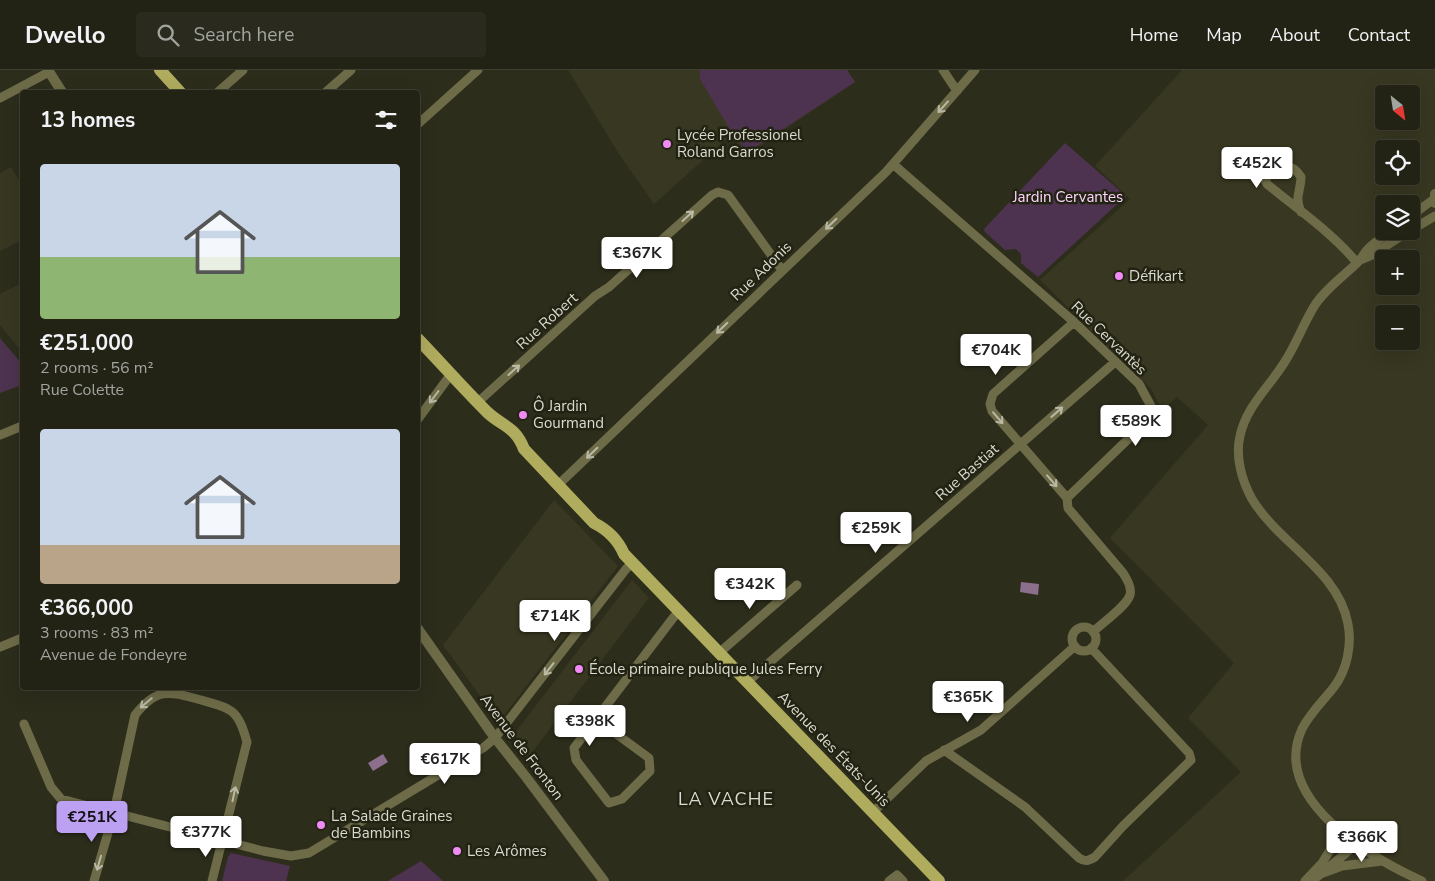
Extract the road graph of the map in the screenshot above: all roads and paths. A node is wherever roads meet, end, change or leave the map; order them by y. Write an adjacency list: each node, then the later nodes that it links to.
1 (243, 70): 10 (street)
2 (351, 70): 11 (street)
3 (478, 70): 14 (street)
4 (943, 70): 12 (street)
5 (975, 70): 12 (street, Rue Adonis)
6 (48, 71): 8 (street); 13 (street)
7 (159, 71): 9 (main road)
8 (61, 90)
9 (178, 90)
10 (220, 90)
11 (328, 90)
12 (957, 91): 15 (street, Rue Adonis, one-way to 15)
13 (0, 98)
14 (420, 122)
15 (893, 164): 26 (street, Rue Adonis, one-way to 26); 27 (street, Rue Cervantès)
16 (1435, 194): 17 (street)
17 (1434, 198): 18 (street); 19 (street)
18 (1435, 203)
19 (1420, 209)
20 (1300, 212): 20 (street); 25 (street)
21 (1435, 216): 22 (street)
22 (1420, 224)
23 (1378, 240): 25 (street)
24 (1395, 240): 25 (street)
25 (1359, 262): 55 (street)
26 (782, 270): 31 (street, Rue Robert, one-way to 26); 36 (street, Rue Adonis, one-way to 36)
27 (1074, 322): 29 (street, Rue Cervantès); 35 (street, one-way to 35)
28 (420, 341): 30 (main road, Avenue des États-Unis)
29 (1116, 362): 35 (street, Rue Bastiat, one-way to 29); 37 (street, Rue Cervantès)
30 (451, 374): 31 (main road, Avenue des États-Unis); 32 (street, one-way to 32)
31 (478, 402): 36 (main road, Avenue des États-Unis)
32 (420, 416)
33 (20, 427): 34 (street)
34 (0, 435)
35 (1020, 444): 37 (street, one-way to 37); 48 (street, Rue Bastiat)
36 (558, 485): 38 (main road, Avenue des États-Unis)
37 (1067, 498): 41 (street)
38 (629, 558): 40 (main road, Avenue des États-Unis); 51 (street, one-way to 51)
39 (797, 585): 47 (street)
40 (679, 611): 47 (main road, Avenue des États-Unis); 49 (street)
41 (1093, 632): 44 (street); 46 (street)
42 (420, 633): 51 (street, Avenue de Fronton)
43 (20, 639): 45 (street)
44 (1075, 646): 46 (street); 52 (street)
45 (0, 647)
46 (1091, 648): 52 (street)
47 (719, 653): 48 (main road, Avenue des États-Unis)
48 (747, 682): 54 (main road, Avenue des États-Unis)
49 (596, 719): 49 (street)
50 (24, 724): 53 (street)
51 (495, 738): 56 (street); 63 (street, Avenue de Fronton)
52 (944, 750): 54 (street)
53 (114, 812): 56 (street); 56 (street, one-way to 53); 61 (street, one-way to 61)
54 (872, 812): 65 (main road, Avenue des États-Unis)
55 (1343, 833): 57 (street); 66 (street)
56 (223, 841): 62 (street)
57 (1355, 844): 58 (street); 59 (street)
58 (1382, 862): 59 (street); 68 (street)
59 (1323, 873): 67 (street)
60 (900, 878): 64 (street)
61 (94, 881)
62 (212, 881)
63 (604, 881)
64 (889, 881)
65 (939, 881)
66 (1305, 881)
67 (1312, 881)
68 (1422, 881)

